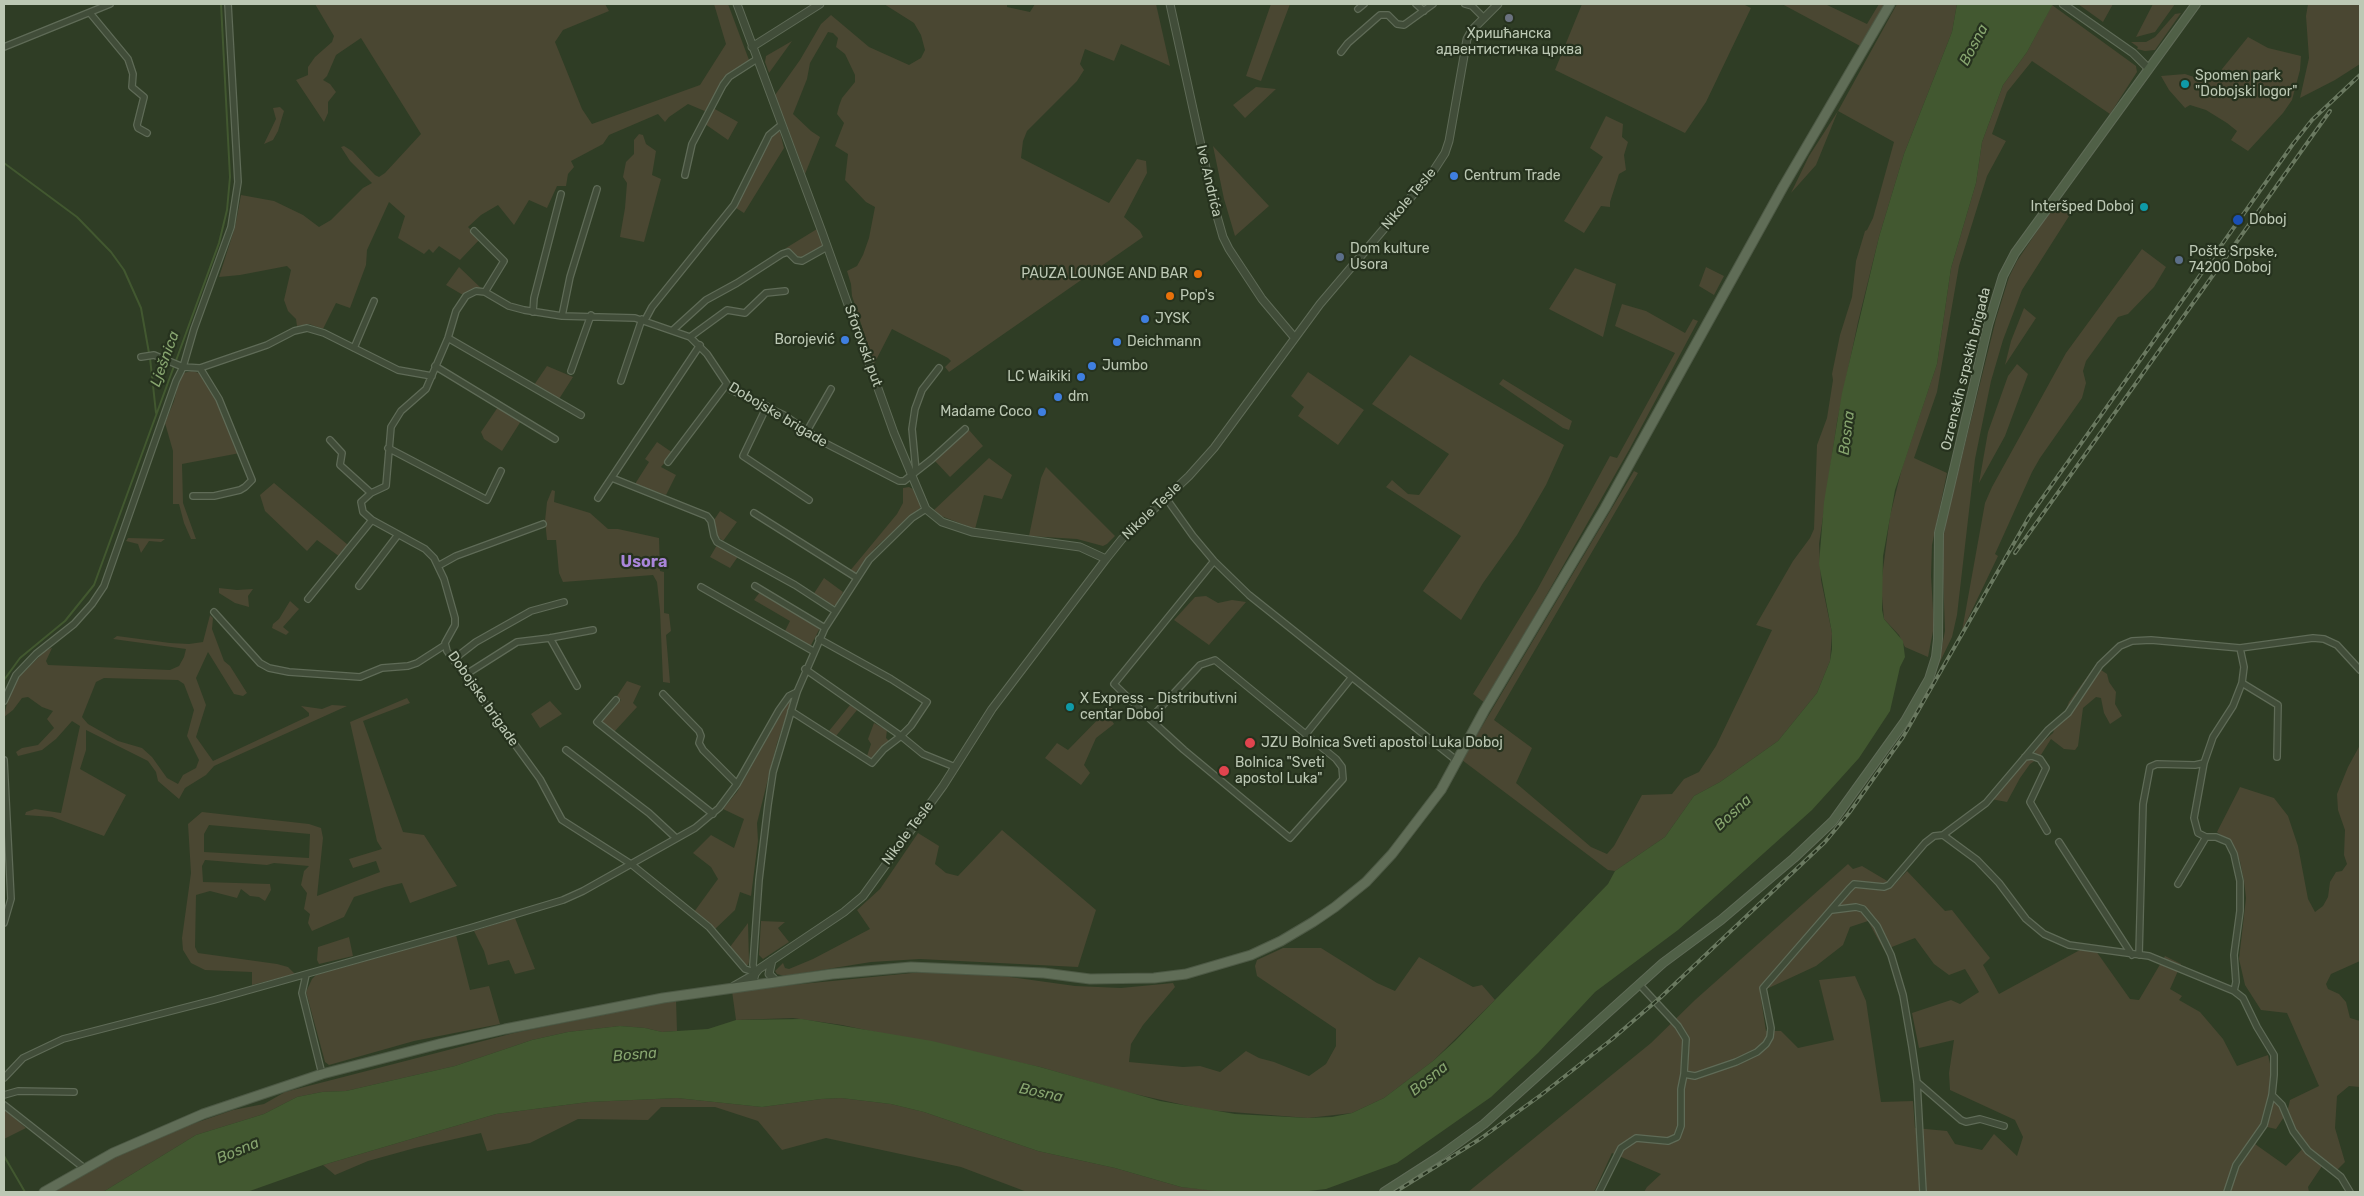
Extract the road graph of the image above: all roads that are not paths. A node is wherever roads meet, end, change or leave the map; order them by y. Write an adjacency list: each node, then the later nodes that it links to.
1 (110, 4): 16 (street)
2 (228, 4): 45 (street)
3 (737, 4): 19 (street, Sforovski put)
4 (820, 4): 19 (street)
5 (1170, 4): 39 (street, Ive Andrića)
6 (1364, 4): 14 (street)
7 (1416, 4): 15 (street)
8 (1433, 4): 15 (street)
9 (1465, 4): 17 (street)
10 (1498, 4): 17 (street, Nikole Tesle)
11 (1890, 4): 111 (main road)
12 (2063, 4): 22 (street)
13 (2196, 4): 22 (main road, Ozrenskih srpskih brigada)
14 (1358, 8)
15 (1424, 11): 20 (street)
16 (90, 13): 18 (street); 24 (street)
17 (1484, 18): 39 (street, Nikole Tesle)
18 (4, 47)
19 (752, 47): 21 (street, Sforovski put)
20 (1341, 52)
21 (757, 59): 23 (street, Sforovski put); 25 (street)
22 (2148, 68): 131 (main road, Ozrenskih srpskih brigada)
23 (781, 125): 29 (street, Sforovski put); 36 (street)
24 (147, 133)
25 (684, 175)
26 (597, 189): 35 (street)
27 (561, 194): 33 (street)
28 (474, 230): 31 (street)
29 (828, 247): 37 (street); 62 (street, Sforovski put)
30 (785, 291): 38 (street)
31 (485, 292): 33 (street, Dobojske brigade); 40 (street)
32 (374, 301): 42 (street)
33 (533, 312): 35 (street, Dobojske brigade)
34 (591, 315): 35 (street, Dobojske brigade); 36 (street, Dobojske brigade); 48 (street)
35 (562, 316)
36 (644, 320): 37 (street, Dobojske brigade); 50 (street)
37 (673, 330): 38 (street, Dobojske brigade)
38 (690, 337): 41 (street, Dobojske brigade)
39 (1294, 337): 67 (street, Nikole Tesle)
40 (448, 338): 44 (street); 54 (street)
41 (700, 345): 51 (street, Dobojske brigade); 63 (street)
42 (354, 348): 46 (street); 49 (street)
43 (143, 357): 45 (street)
44 (436, 366): 49 (street); 57 (street)
45 (181, 367): 46 (street); 102 (street)
46 (200, 368): 65 (street)
47 (940, 368): 62 (street)
48 (571, 371)
49 (432, 376): 59 (street)
50 (621, 381)
51 (726, 385): 53 (street, Dobojske brigade); 60 (street)
52 (831, 389): 56 (street)
53 (767, 406): 56 (street, Dobojske brigade); 68 (street)
54 (581, 415)
55 (965, 429): 62 (street)
56 (807, 431): 62 (street, Dobojske brigade)
57 (556, 439)
58 (330, 440): 64 (street)
59 (388, 448): 61 (street); 64 (street)
60 (668, 462)
61 (501, 471)
62 (913, 473): 69 (street, Sforovski put)
63 (612, 478): 66 (street); 83 (street)
64 (371, 493): 71 (street)
65 (193, 496)
66 (598, 498)
67 (1166, 498): 74 (street, Nikole Tesle); 75 (street)
68 (809, 500)
69 (926, 509): 74 (street); 77 (street)
70 (754, 513): 77 (street)
71 (372, 520): 73 (street, Dobojske brigade); 81 (street)
72 (543, 524): 76 (street)
73 (397, 536): 76 (street, Dobojske brigade); 78 (street)
74 (1106, 559): 113 (street, Nikole Tesle)
75 (1214, 561): 96 (street); 104 (street)
76 (438, 566): 89 (street, Dobojske brigade)
77 (857, 578): 83 (street)
78 (360, 586)
79 (755, 586): 85 (street)
80 (701, 587): 91 (street)
81 (308, 599)
82 (564, 602): 92 (street)
83 (835, 611): 85 (street)
84 (214, 612): 89 (street)
85 (824, 628): 88 (street)
86 (593, 630): 87 (street)
87 (550, 638): 95 (street); 98 (street)
88 (819, 639): 91 (street); 106 (street)
89 (445, 645): 92 (street, Dobojske brigade)
90 (2240, 648): 94 (street); 97 (street); 108 (street)
91 (813, 651): 93 (street)
92 (454, 659): 95 (street, Dobojske brigade)
93 (805, 669): 99 (street); 106 (street)
94 (2360, 670)
95 (465, 674): 121 (street, Dobojske brigade)
96 (1352, 677): 105 (street); 111 (street)
97 (2242, 683): 109 (street); 112 (street)
98 (577, 686)
99 (797, 692): 103 (street); 114 (street)
100 (663, 694): 114 (street)
101 (616, 700): 115 (street)
102 (4, 701)
103 (791, 711): 106 (street); 128 (street)
104 (1150, 719): 105 (street); 105 (street)
105 (1306, 734)
106 (901, 736): 113 (street)
107 (566, 750): 118 (street)
108 (2025, 757): 116 (street); 117 (street)
109 (2278, 757)
110 (4, 760): 124 (street)
111 (1456, 760): 130 (main road)
112 (2204, 763): 119 (street); 126 (street)
113 (955, 768): 127 (street, Nikole Tesle)
114 (737, 784): 115 (street)
115 (713, 814): 118 (street)
116 (2046, 831)
117 (1943, 835): 123 (street); 125 (street)
118 (676, 838): 121 (street)
119 (2206, 838): 122 (street); 134 (street)
120 (2059, 842): 125 (street)
121 (631, 864): 128 (street, Dobojske brigade); 129 (street)
122 (2178, 884)
123 (1832, 910): 136 (street); 138 (street)
124 (4, 923)
125 (2132, 955): 126 (street)
126 (2139, 955): 134 (street)
127 (772, 960): 128 (street, Nikole Tesle); 130 (street)
128 (754, 973): 132 (street); 133 (street, Nikole Tesle)
129 (306, 974): 135 (street); 137 (street)
130 (777, 982): 132 (main road)
131 (1640, 984): 136 (street); 146 (main road, Ozrenskih srpskih brigada)
132 (752, 986): 133 (main road)
133 (728, 989): 135 (main road)
134 (2234, 991): 141 (street)
135 (322, 1074): 144 (main road)
136 (1684, 1074): 147 (street)
137 (4, 1078)
138 (1917, 1082): 143 (street); 148 (street)
139 (74, 1092): 140 (street)
140 (4, 1095)
141 (2272, 1095): 149 (street); 150 (street)
142 (4, 1105): 144 (street)
143 (2004, 1126)
144 (84, 1168): 145 (main road)
145 (44, 1192)
146 (1384, 1192)
147 (1598, 1192)
148 (1923, 1192)
149 (2227, 1192)
150 (2350, 1192)

